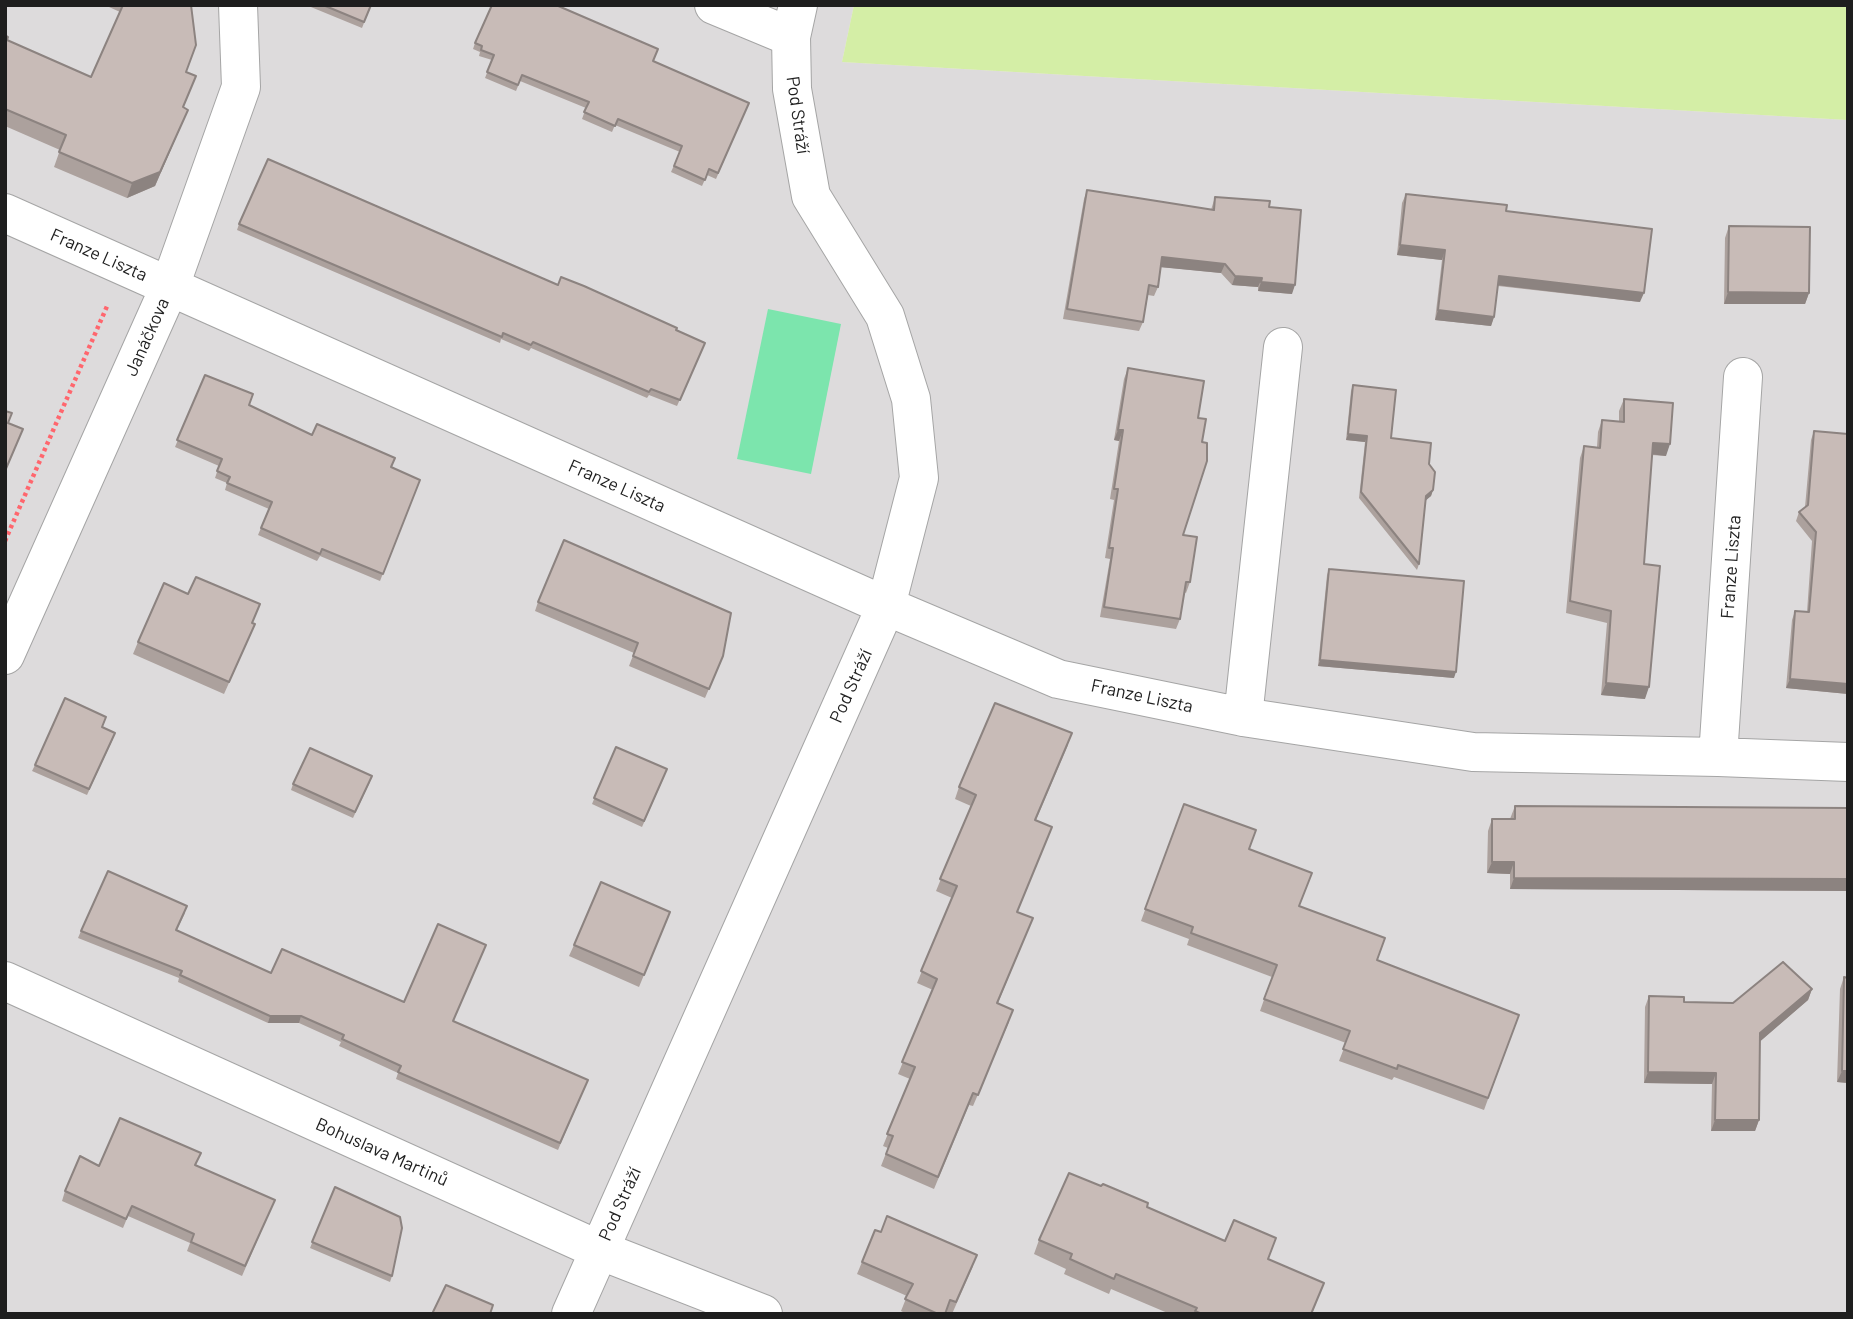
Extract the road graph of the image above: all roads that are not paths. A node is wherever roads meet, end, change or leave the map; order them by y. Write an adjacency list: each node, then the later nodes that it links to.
1 (238, 5): 5 (street, Janáčkova)
2 (714, 5): 3 (street, Pod Stráží)
3 (794, 21): 8 (street, Pod Stráží)
4 (5, 213): 5 (street, Franze Liszta)
5 (170, 286): 8 (street, Franze Liszta); 9 (street, Janáčkova)
6 (1283, 346): 10 (street)
7 (1743, 377): 11 (street, Franze Liszta)
8 (886, 606): 10 (street, Franze Liszta); 14 (street, Pod Stráží)
9 (5, 655)
10 (1243, 718): 11 (street, Franze Liszta)
11 (1718, 757): 12 (street, Franze Liszta)
12 (1848, 762)
13 (5, 981): 14 (street, Bohuslava Martinů)
14 (599, 1250): 15 (street, Pod Stráží); 16 (street, Bohuslava Martinů)
15 (570, 1314)
16 (763, 1314)

